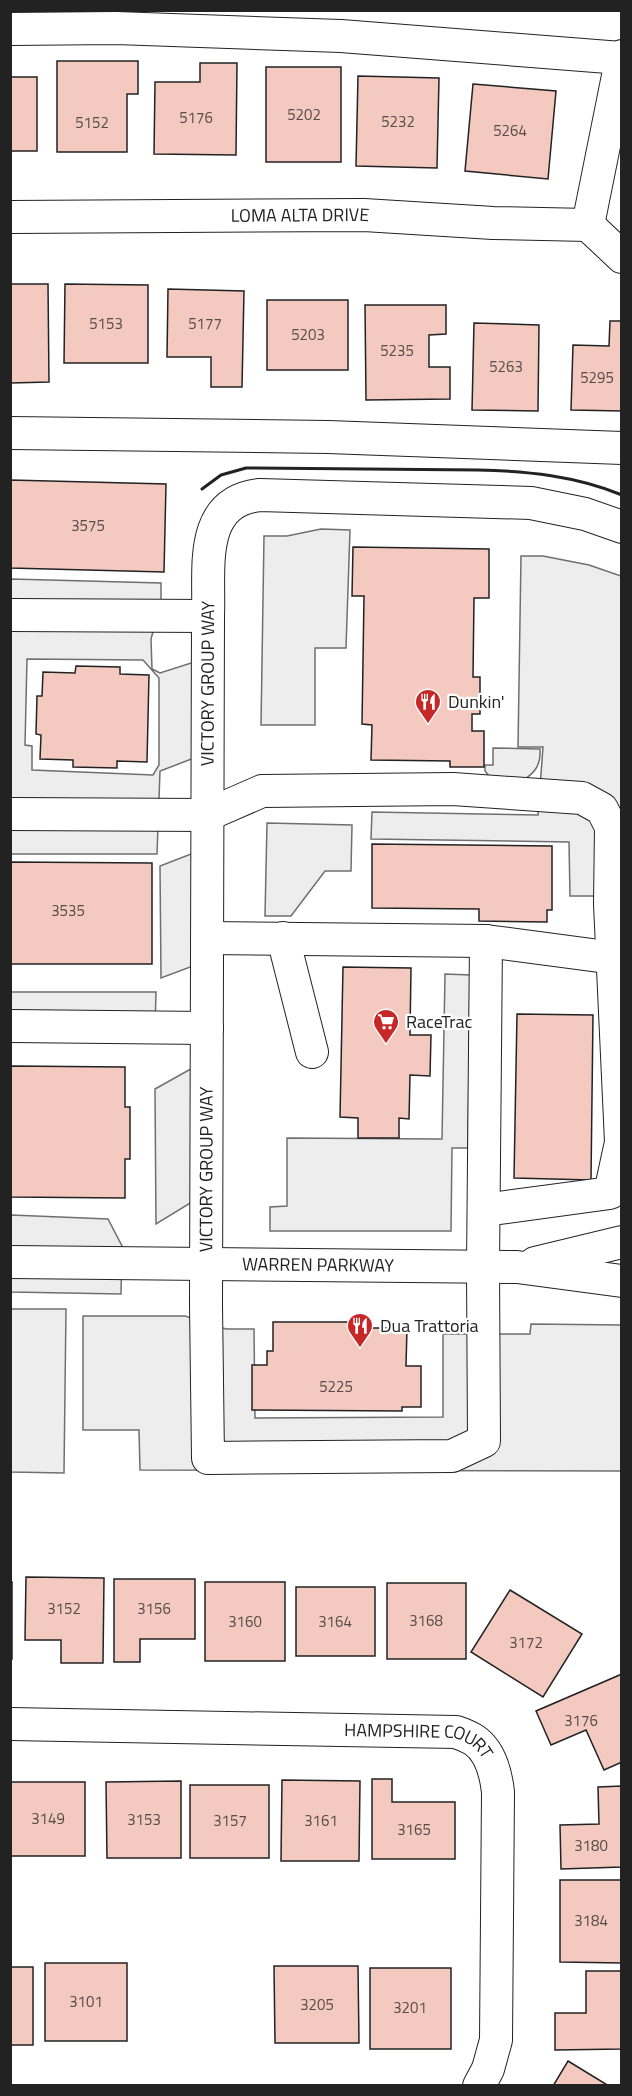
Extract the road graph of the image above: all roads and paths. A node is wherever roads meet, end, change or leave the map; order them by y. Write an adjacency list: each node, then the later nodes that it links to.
1 (10, 29): 2 (street)
2 (621, 57): 4 (street)
3 (10, 217): 4 (street, LOMA ALTA DRIVE)
4 (588, 225): 5 (street)
5 (621, 257)
6 (10, 433): 7 (street)
7 (621, 448)
8 (621, 527): 10 (street, VICTORY GROUP WAY)
9 (10, 615): 10 (street)
10 (208, 616): 12 (street, VICTORY GROUP WAY)
11 (10, 814): 12 (street)
12 (207, 815): 13 (street, VICTORY GROUP WAY); 16 (street)
13 (207, 938): 14 (street); 18 (street, VICTORY GROUP WAY)
14 (284, 938): 15 (street); 19 (street)
15 (486, 941): 16 (street); 20 (street)
16 (617, 959): 20 (street)
17 (10, 1026): 18 (street)
18 (207, 1028): 23 (street, VICTORY GROUP WAY)
19 (312, 1052)
20 (483, 1210): 24 (street)
21 (621, 1242): 25 (street, WARREN PARKWAY)
22 (10, 1262): 23 (street, WARREN PARKWAY)
23 (206, 1264): 24 (street, WARREN PARKWAY); 24 (street, VICTORY GROUP WAY)
24 (483, 1268): 25 (street, WARREN PARKWAY)
25 (517, 1268): 26 (street, WARREN PARKWAY)
26 (621, 1281)
27 (10, 1724): 28 (street, HAMPSHIRE COURT)
28 (479, 2085)

